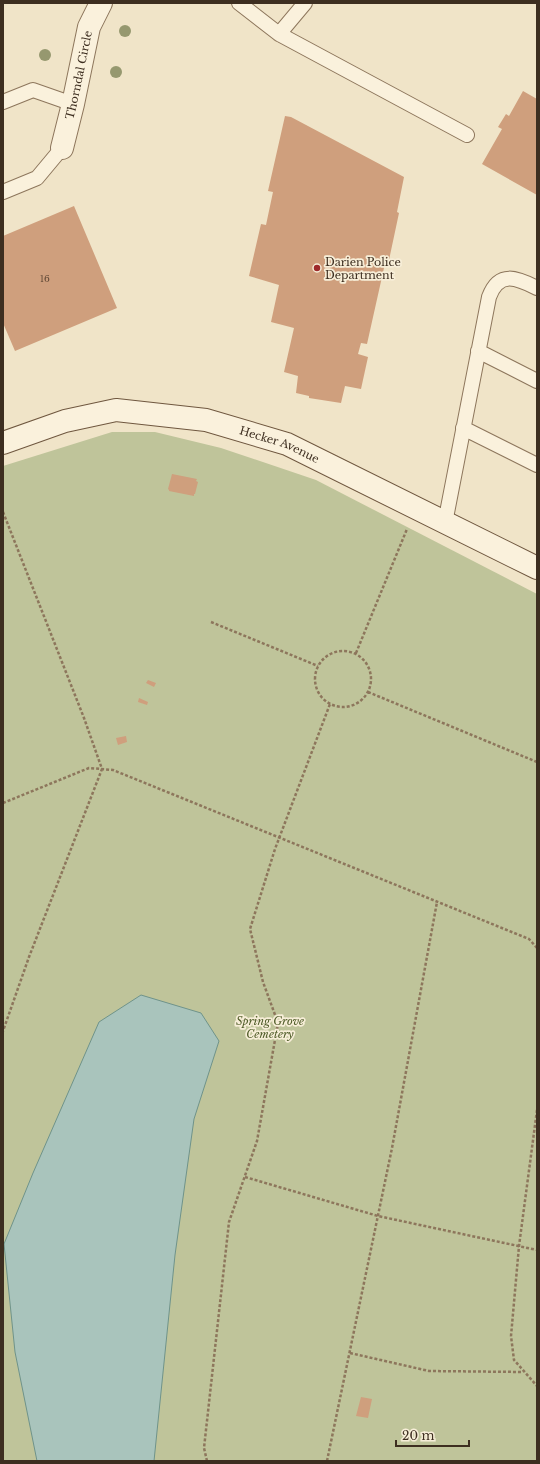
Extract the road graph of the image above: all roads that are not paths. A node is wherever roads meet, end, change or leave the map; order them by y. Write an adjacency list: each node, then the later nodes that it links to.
1 (101, 3): 6 (street, Thorndal Circle)
2 (239, 3): 4 (lane)
3 (304, 3): 4 (lane)
4 (279, 34): 7 (lane)
5 (3, 102): 6 (lane)
6 (74, 104): 8 (street, Thorndal Circle)
7 (467, 135)
8 (62, 148): 9 (lane)
9 (3, 192)
10 (537, 288): 11 (lane)
11 (478, 352): 12 (lane); 13 (lane)
12 (537, 381)
13 (463, 428): 15 (lane); 16 (lane)
14 (3, 443): 16 (street, Hecker Avenue)
15 (537, 465)
16 (445, 523): 17 (street, Hecker Avenue)
17 (537, 568)

